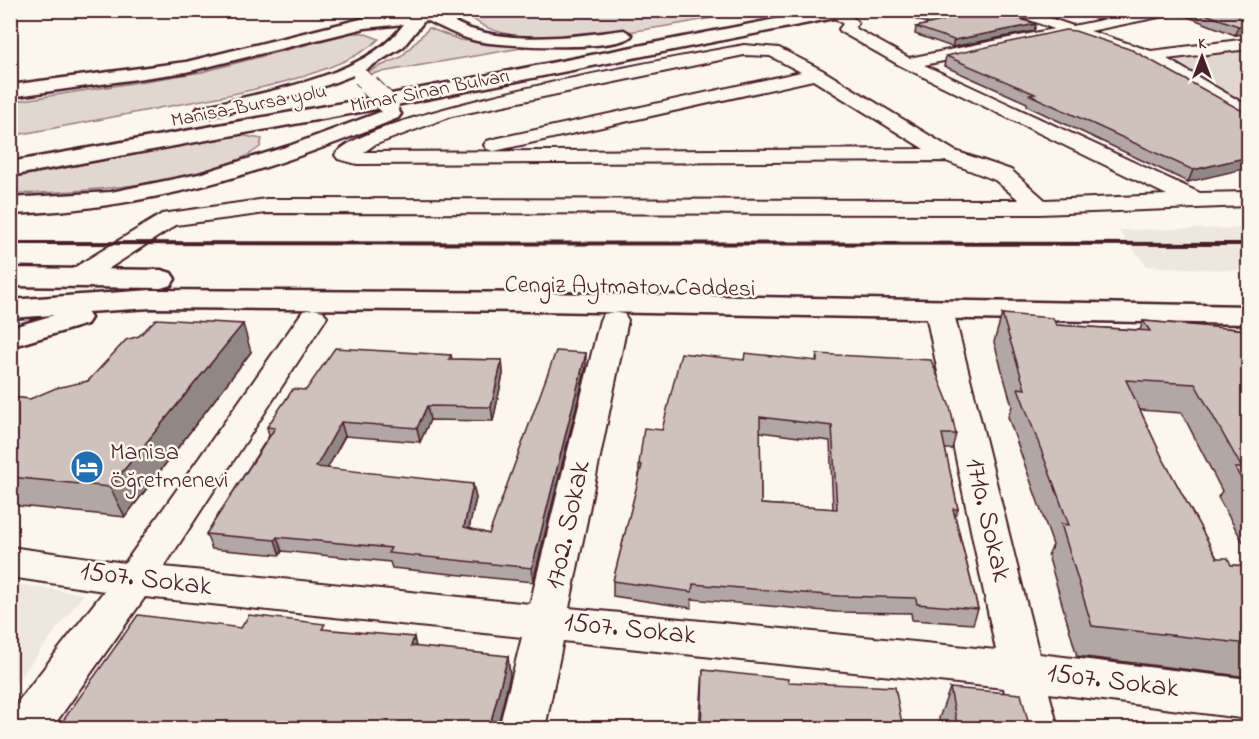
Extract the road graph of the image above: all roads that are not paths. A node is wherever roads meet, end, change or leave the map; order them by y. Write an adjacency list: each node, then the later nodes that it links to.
1 (394, 10): 8 (main road)
2 (770, 10): 9 (main road)
3 (1010, 10): 7 (street)
4 (1174, 10): 7 (street)
5 (843, 12): 12 (main road, Mimar Sinan Bulvarı); 15 (street)
6 (431, 15): 8 (main road); 9 (main road); 10 (main road)
7 (1067, 31): 13 (street); 15 (street)
8 (317, 34): 10 (main road); 20 (main road)
9 (641, 34): 14 (main road)
10 (399, 42): 18 (main road, Manisa-Bursa yolu)
11 (1248, 44): 13 (street)
12 (663, 56): 16 (street); 19 (main road, Mimar Sinan Bulvarı); 29 (street)
13 (1150, 56): 22 (street)
14 (502, 59)
15 (907, 63): 33 (street)
16 (816, 74): 23 (street); 27 (street)
17 (361, 77): 21 (street, bridge)
18 (387, 81)
19 (474, 84): 25 (main road, Mimar Sinan Bulvarı); 31 (main road)
20 (10, 91)
21 (389, 105)
22 (1248, 113)
23 (606, 120): 28 (street); 29 (street)
24 (162, 122): 26 (main road, Manisa-Bursa yolu)
25 (231, 128): 30 (main road, Mimar Sinan Bulvarı); 31 (main road)
26 (10, 151)
27 (948, 155): 28 (street); 35 (street)
28 (655, 157): 29 (street)
29 (437, 158)
30 (10, 170)
31 (234, 173): 34 (main road)
32 (1248, 199): 33 (street)
33 (1196, 200): 35 (street)
34 (10, 206)
35 (1040, 207): 37 (street)
36 (10, 277): 37 (main road, Cengiz Aytmatov Caddesi)
37 (76, 278): 38 (main road, Cengiz Aytmatov Caddesi)
38 (1248, 299)
39 (10, 309): 40 (main road, Cengiz Aytmatov Caddesi)
40 (869, 309): 41 (main road, Cengiz Aytmatov Caddesi); 44 (main road)
41 (939, 310): 42 (main road, Cengiz Aytmatov Caddesi); 49 (street, 1710. Sokak)
42 (1248, 315)
43 (313, 317): 44 (main road); 45 (main road); 47 (street)
44 (614, 321): 48 (street, 1702. Sokak)
45 (10, 338)
46 (10, 562): 47 (street, 1507. Sokak)
47 (135, 580): 48 (street, 1507. Sokak); 51 (street)
48 (548, 622): 49 (street, 1507. Sokak); 52 (street, 1702. Sokak)
49 (1021, 671): 50 (street, 1507. Sokak); 53 (street, 1710. Sokak)
50 (1248, 699)
51 (26, 729)
52 (522, 729)
53 (1035, 729)

